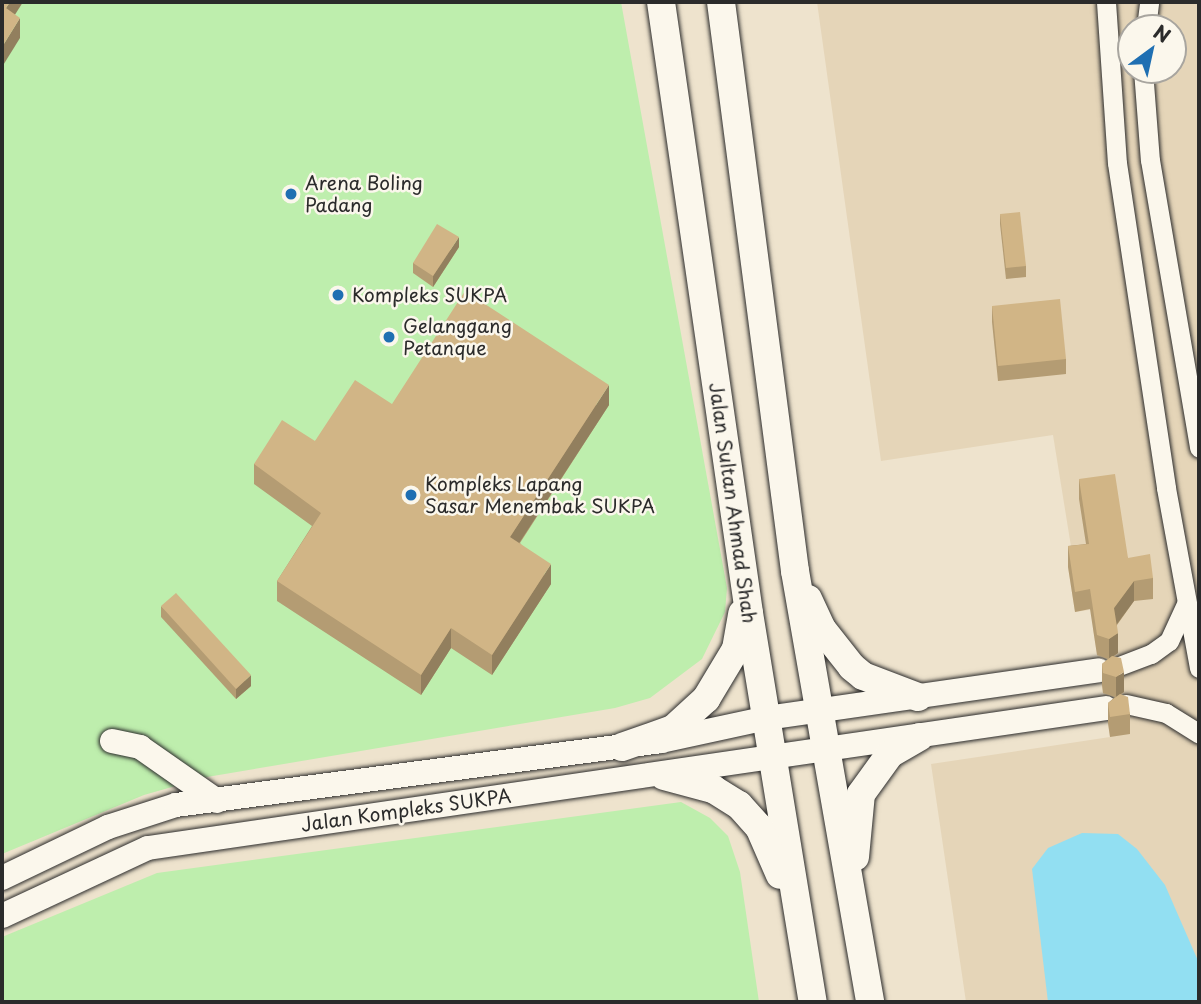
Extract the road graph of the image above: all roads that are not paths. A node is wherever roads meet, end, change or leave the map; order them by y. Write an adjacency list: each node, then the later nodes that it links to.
1 (661, 2): 6 (main road, Jalan Sultan Ahmad Shah)
2 (721, 2): 7 (main road)
3 (1107, 2): 8 (street)
4 (1144, 84): 5 (street)
5 (1199, 449)
6 (742, 570): 14 (main road, Jalan Sultan Ahmad Shah); 18 (main road)
7 (795, 571): 11 (main road); 13 (main road)
8 (1186, 602): 9 (street); 10 (street)
9 (1109, 668): 11 (street, Jalan Kompleks SUKPA)
10 (1199, 668)
11 (918, 698): 13 (street, Jalan Kompleks SUKPA)
12 (1116, 706): 15 (street); 16 (street, Jalan Kompleks SUKPA)
13 (817, 712): 14 (street, Jalan Kompleks SUKPA); 19 (main road)
14 (767, 718): 18 (street, Jalan Kompleks SUKPA); 20 (main road, Jalan Sultan Ahmad Shah)
15 (1199, 734)
16 (920, 737): 19 (street, Jalan Kompleks SUKPA); 24 (main road)
17 (112, 741): 22 (street)
18 (621, 747): 22 (street, Jalan Kompleks SUKPA)
19 (824, 751): 20 (street, Jalan Kompleks SUKPA); 24 (main road)
20 (774, 759): 21 (street, Jalan Kompleks SUKPA); 26 (main road, Jalan Sultan Ahmad Shah)
21 (664, 776): 25 (street, Jalan Kompleks SUKPA); 26 (main road)
22 (217, 801): 23 (street, Jalan Kompleks SUKPA)
23 (2, 878)
24 (853, 905): 28 (main road)
25 (2, 916)
26 (798, 924): 27 (main road, Jalan Sultan Ahmad Shah)
27 (813, 1002)
28 (870, 1002)

